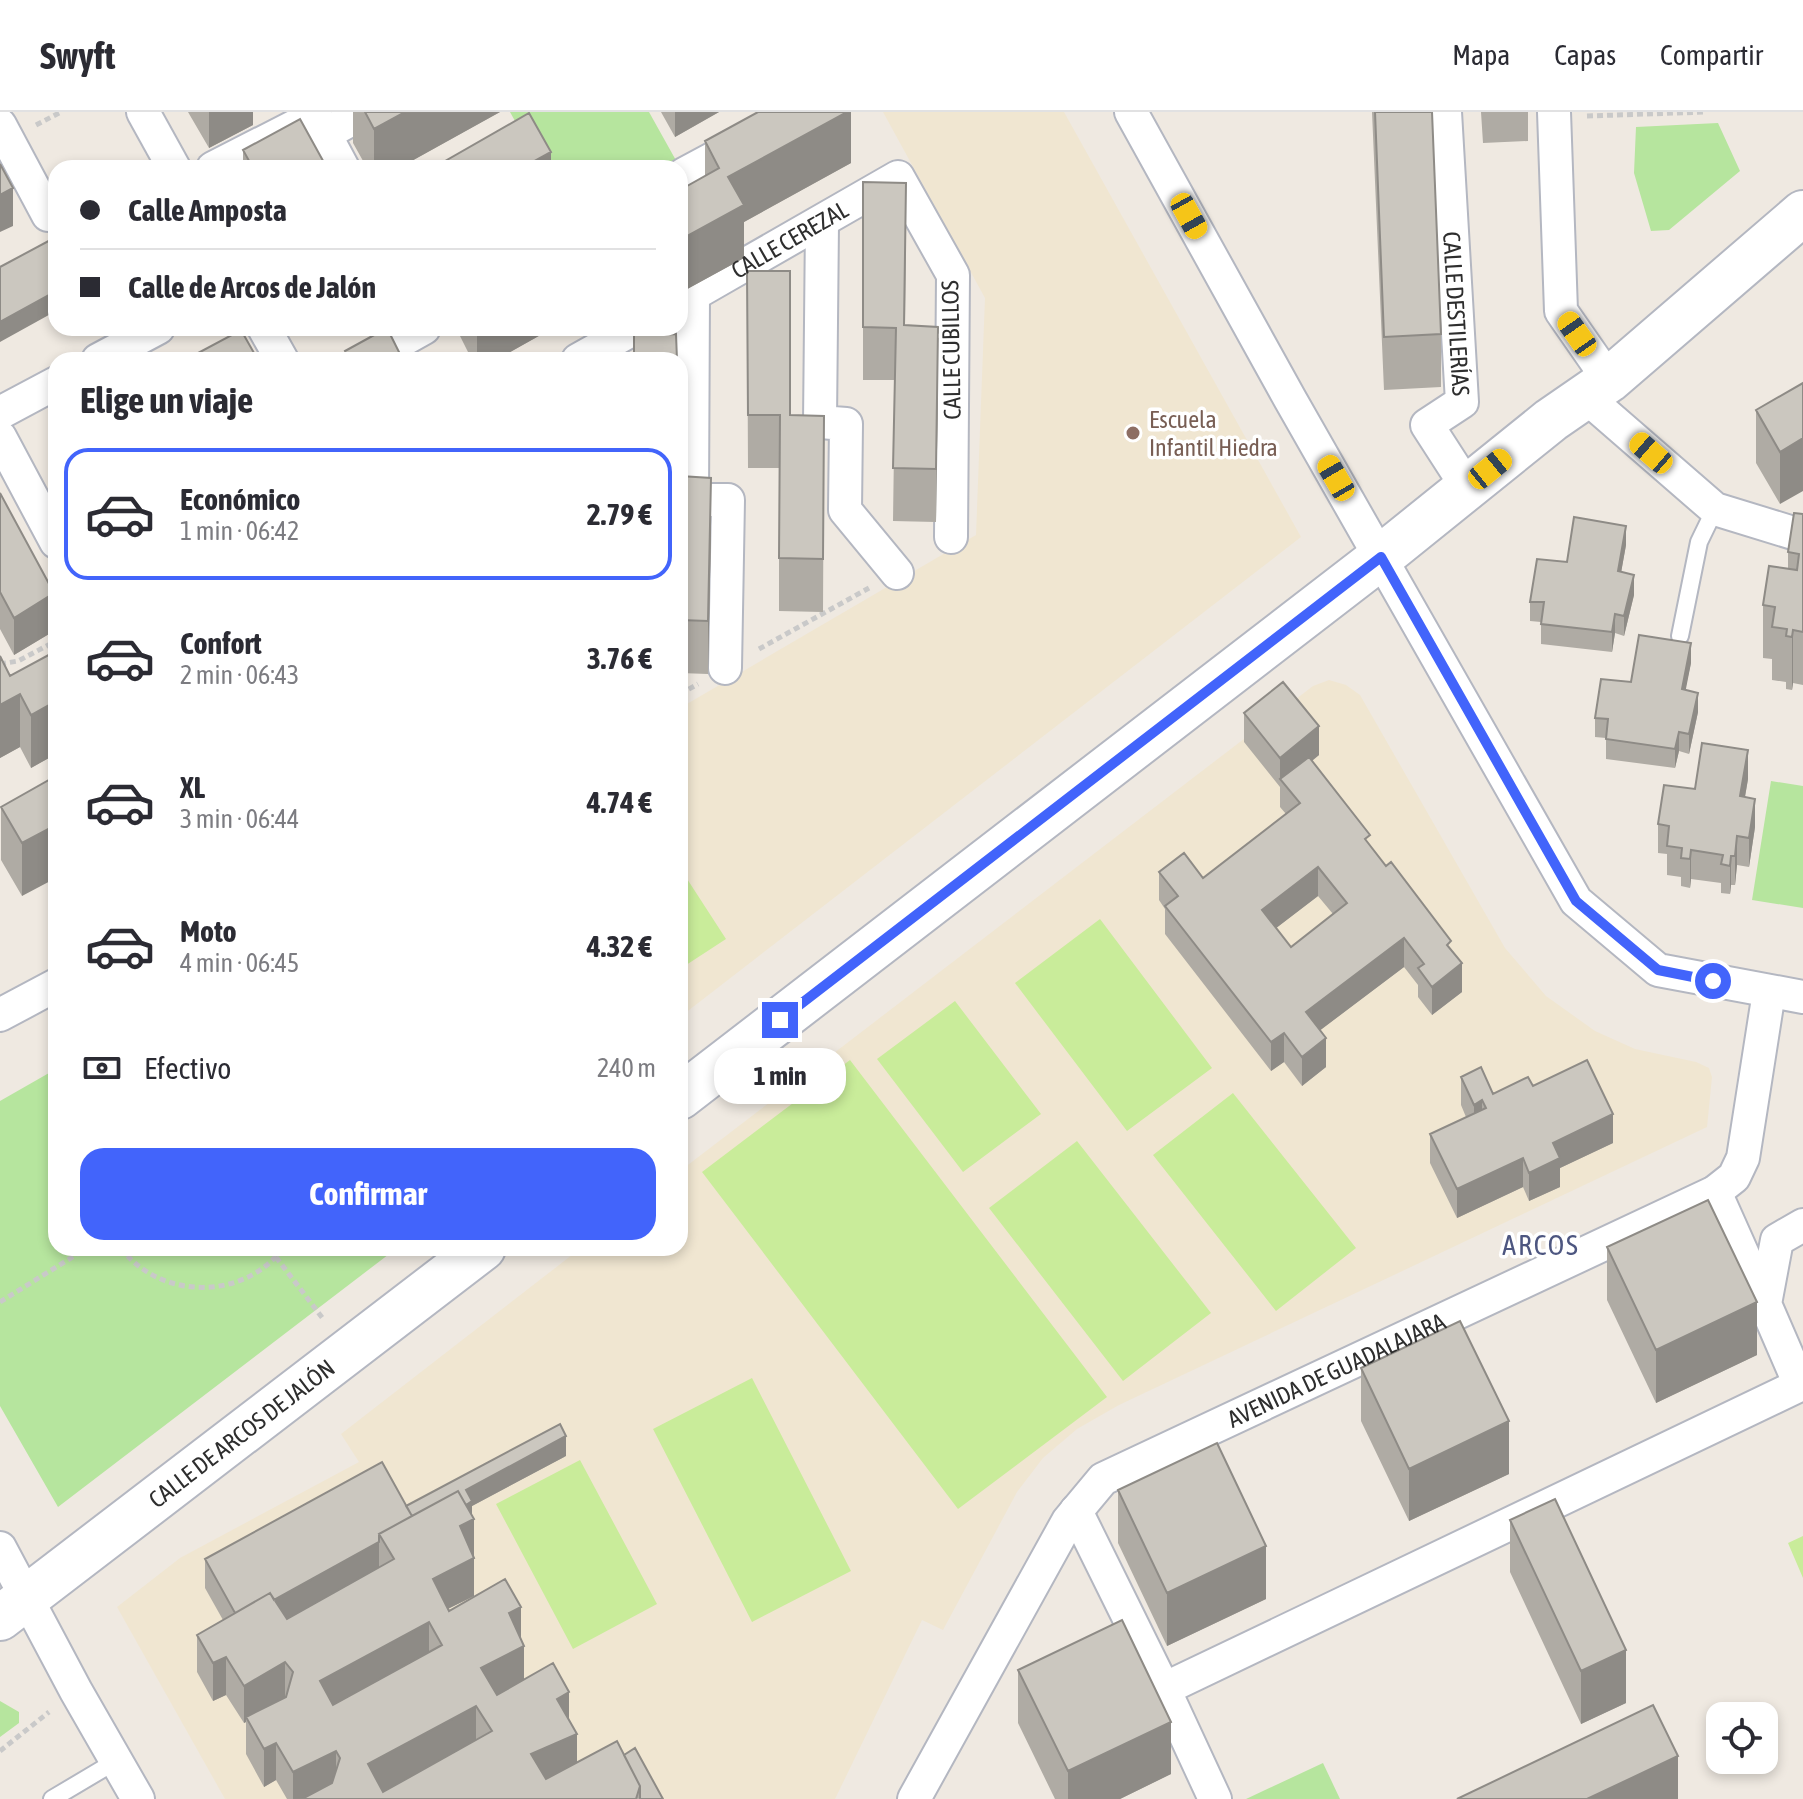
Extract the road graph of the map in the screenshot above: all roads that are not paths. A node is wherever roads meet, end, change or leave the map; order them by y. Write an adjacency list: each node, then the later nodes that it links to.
1 (143, 112): 9 (street)
2 (365, 112): 7 (street)
3 (800, 112): 12 (street)
4 (1131, 112): 34 (street)
5 (1445, 112): 29 (street, CALLE DESTILERÍAS)
6 (1554, 114): 26 (street)
7 (317, 121): 10 (street); 11 (street)
8 (0, 125): 15 (street)
9 (170, 160)
10 (231, 160)
11 (339, 160)
12 (688, 172)
13 (898, 177): 16 (street, CALLE CEREZAL); 33 (street, CALLE CUBILLOS)
14 (1803, 213): 26 (street)
15 (48, 215)
16 (822, 223): 17 (street, CALLE CEREZAL); 35 (street)
17 (688, 297)
18 (143, 336): 21 (street)
19 (410, 336): 22 (street)
20 (621, 336): 23 (street)
21 (113, 352)
22 (381, 352)
23 (593, 352)
24 (688, 365): 37 (street)
25 (48, 387): 27 (street)
26 (1598, 389): 29 (street); 30 (street)
27 (0, 413)
28 (0, 437): 31 (street)
29 (1467, 487): 34 (street)
30 (1715, 509): 32 (street); 36 (lane)
31 (48, 527)
32 (1803, 536)
33 (951, 537)
34 (1381, 557): 39 (street); 42 (street)
35 (897, 573)
36 (1680, 636)
37 (725, 668)
38 (48, 989): 41 (street)
39 (1769, 992): 40 (street); 43 (street, AVENIDA DE GUADALAJARA)
40 (1803, 997)
41 (0, 1015)
42 (688, 1091)
43 (1715, 1192): 46 (street); 47 (street, AVENIDA DE GUADALAJARA)
44 (1803, 1225): 46 (street)
45 (473, 1256): 49 (street, CALLE DE ARCOS DE JALÓN)
46 (1765, 1304): 50 (street)
47 (1076, 1511): 50 (street); 54 (street, AVENIDA DE GUADALAJARA)
48 (0, 1548): 49 (street)
49 (13, 1608): 51 (street)
50 (1164, 1689): 55 (street)
51 (116, 1761): 52 (lane); 53 (street)
52 (52, 1799)
53 (138, 1799)
54 (914, 1799)
55 (1215, 1799)

